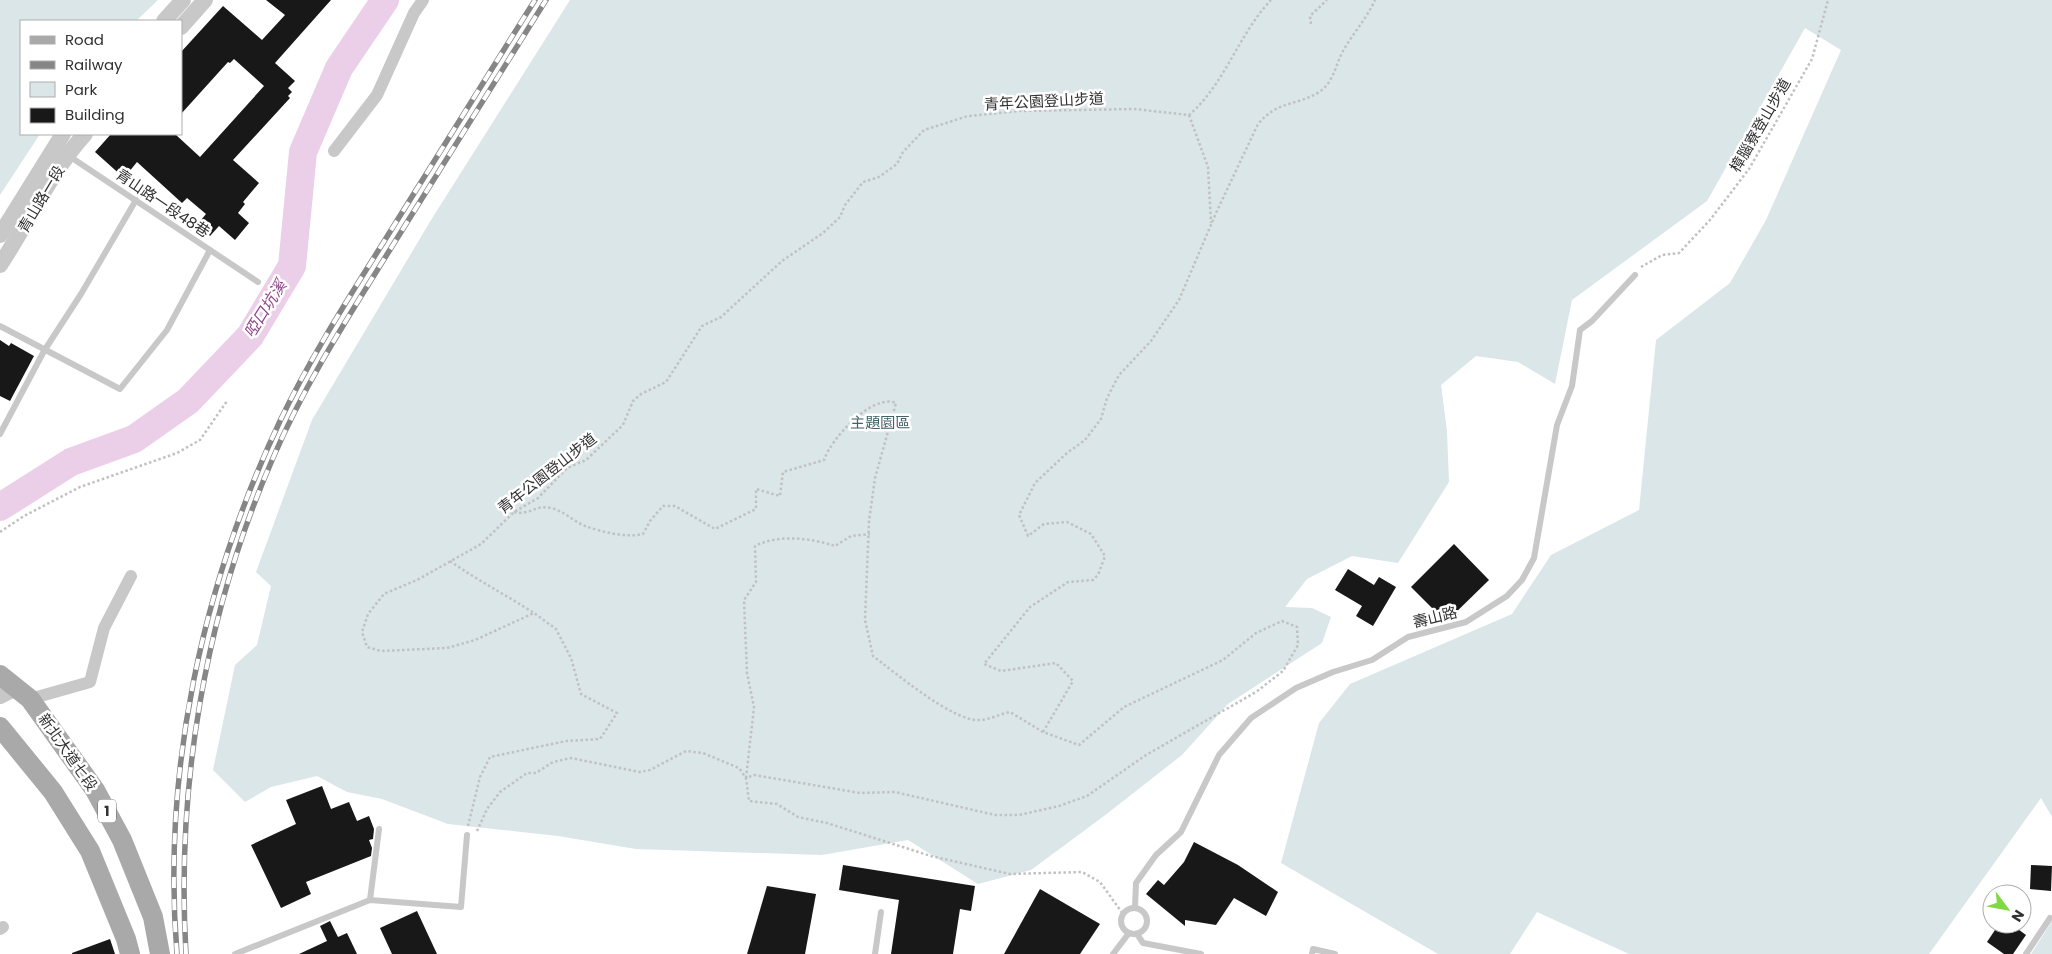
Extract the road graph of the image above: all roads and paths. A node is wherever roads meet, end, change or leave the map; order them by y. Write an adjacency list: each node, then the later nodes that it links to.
1 (183, 0): 8 (street)
2 (205, 0): 10 (street)
3 (422, 0): 14 (street)
4 (1271, 0): 11 (path)
5 (1327, 0): 9 (path)
6 (1374, 0): 16 (path)
7 (1828, 0): 20 (path, 樟腦寮登山步道)
8 (165, 20)
9 (1310, 24)
10 (182, 26)
11 (1189, 115): 16 (path); 26 (path, 青年公園登山步道)
12 (83, 135): 13 (street, 青山路一段)
13 (61, 145): 15 (lane, 青山路一段48巷); 17 (street, 青山路一段); 19 (street, 青山路一段)
14 (334, 151)
15 (136, 200): 18 (lane, 青山路一段48巷); 23 (lane)
16 (1211, 225): 35 (path)
17 (0, 235)
18 (210, 250): 21 (lane, 青山路一段48巷); 23 (lane)
19 (0, 265)
20 (1635, 275): 40 (lane, 壽山路)
21 (258, 282)
22 (0, 326): 23 (lane)
23 (44, 351): 25 (lane)
24 (227, 401): 27 (path)
25 (0, 434)
26 (514, 512): 28 (path); 29 (path, 青年公園登山步道)
27 (0, 532)
28 (870, 534): 35 (path); 36 (path)
29 (450, 561): 31 (path); 31 (path, 青年公園登山步道)
30 (132, 576): 33 (street)
31 (534, 614): 38 (path)
32 (0, 675): 33 (main road, 新北大道七段 / 1)
33 (16, 694): 47 (main road, 新北大道七段 / 1)
34 (0, 727): 46 (main road)
35 (1043, 732): 36 (path)
36 (746, 778): 38 (path); 42 (path)
37 (379, 829): 39 (lane)
38 (467, 835): 39 (lane)
39 (370, 900): 48 (lane)
40 (1135, 908): 42 (lane); 45 (lane)
41 (881, 912): 49 (lane)
42 (1123, 914): 44 (lane)
43 (2050, 918): 54 (lane)
44 (1129, 933): 45 (lane); 50 (lane)
45 (1137, 934): 51 (lane)
46 (130, 954)
47 (160, 954)
48 (235, 954)
49 (875, 954)
50 (1113, 954)
51 (1201, 954)
52 (1312, 954): 53 (lane)
53 (1335, 954)
54 (2026, 954)

